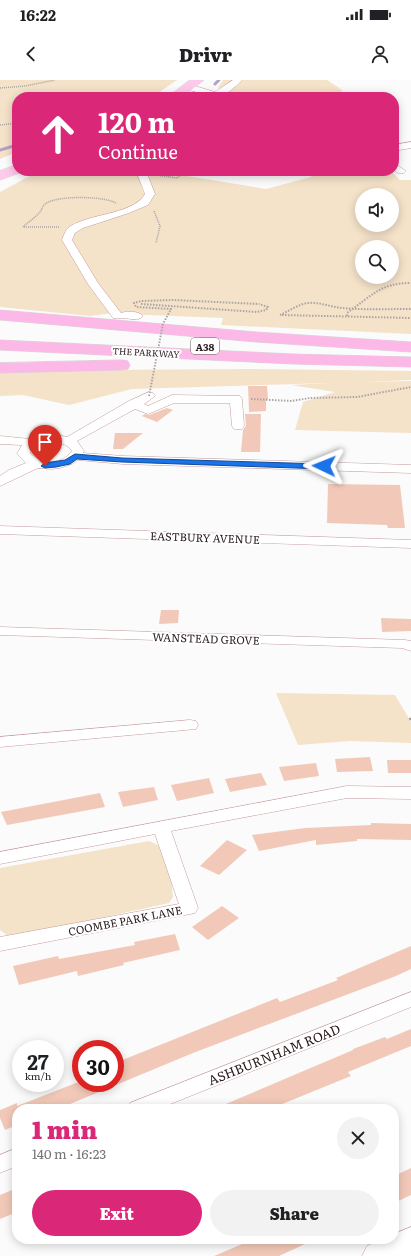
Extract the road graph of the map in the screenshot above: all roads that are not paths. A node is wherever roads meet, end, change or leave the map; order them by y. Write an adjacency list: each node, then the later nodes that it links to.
1 (238, 80): 5 (street)
2 (193, 84): 3 (main road); 4 (street)
3 (181, 92)
4 (208, 92)
5 (222, 92)
6 (411, 145): 7 (street)
7 (399, 147)
8 (12, 171): 9 (main road)
9 (0, 176)
10 (143, 176): 12 (street)
11 (0, 315): 15 (highway, A38)
12 (138, 316)
13 (0, 338): 16 (highway, THE PARKWAY / A38)
14 (0, 345): 17 (highway, THE PARKWAY / A38)
15 (411, 347)
16 (411, 352)
17 (293, 359): 18 (highway, THE PARKWAY / A38); 19 (highway, A38)
18 (411, 362)
19 (0, 368)
20 (149, 396): 21 (street)
21 (133, 404): 22 (street); 24 (street)
22 (238, 426)
23 (0, 440): 25 (street)
24 (69, 441): 25 (street); 26 (street)
25 (30, 443): 27 (street)
26 (75, 456): 27 (street); 28 (street)
27 (36, 464): 29 (street)
28 (411, 469)
29 (0, 482)
30 (0, 530): 31 (street, EASTBURY AVENUE)
31 (411, 544)
32 (0, 631): 33 (street, WANSTEAD GROVE)
33 (411, 647)
34 (190, 726): 35 (street)
35 (0, 742)
36 (411, 794): 37 (street)
37 (160, 827): 38 (street); 39 (street, COOMBE PARK LANE)
38 (0, 858)
39 (0, 944)
40 (411, 999): 41 (street, ASHBURNHAM ROAD)
41 (149, 1104)
42 (12, 1159): 43 (street)
43 (0, 1164)
44 (411, 1241): 45 (main road)
45 (378, 1256)

